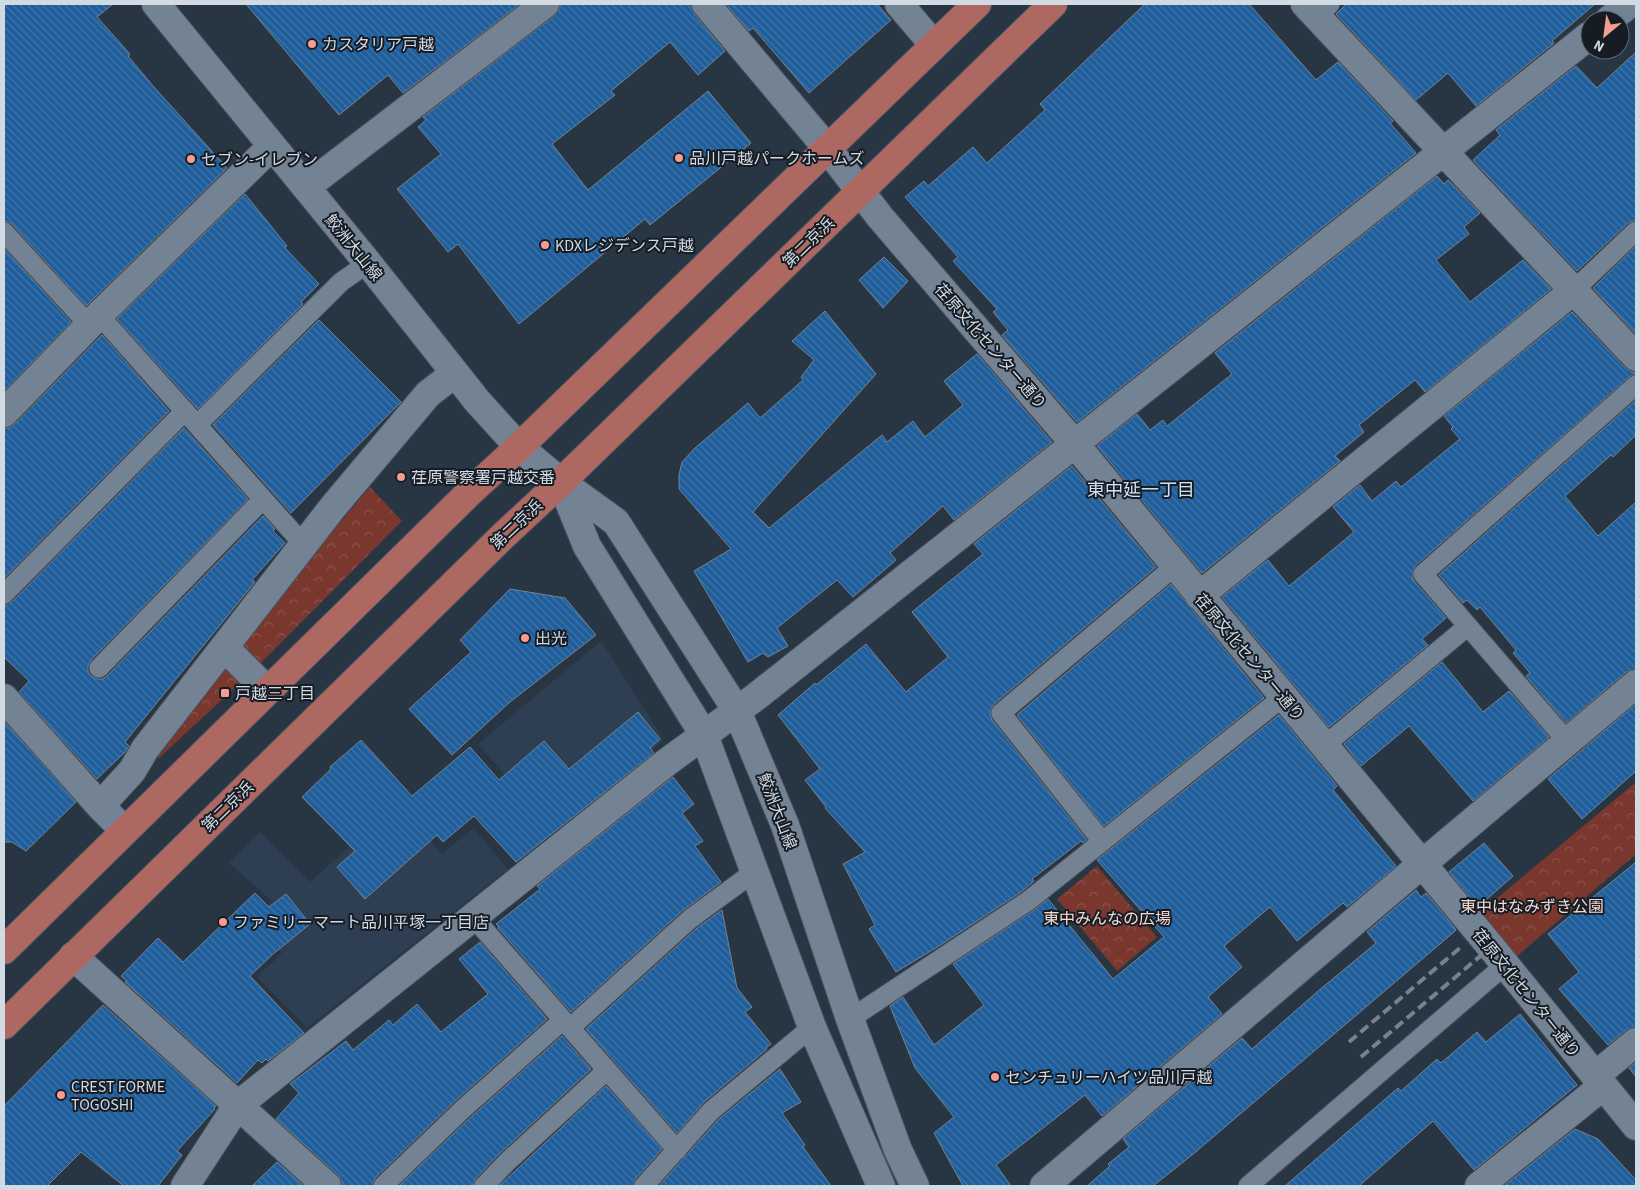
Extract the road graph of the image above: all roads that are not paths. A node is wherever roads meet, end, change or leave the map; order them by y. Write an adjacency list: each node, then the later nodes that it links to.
1 (156, 4): 10 (street, 鮫洲大山線)
2 (545, 4): 13 (street)
3 (706, 4): 11 (street, 荏原文化センター通り)
4 (899, 4): 9 (street)
5 (977, 4): 9 (highway)
6 (1053, 4): 14 (highway, 第二京浜)
7 (1317, 8): 12 (street)
8 (1580, 43): 12 (street)
9 (934, 45): 11 (highway)
10 (272, 147): 13 (street, 鮫洲大山線); 19 (street)
11 (827, 148): 14 (street, 荏原文化センター通り); 26 (highway)
12 (1444, 151): 18 (street); 25 (street)
13 (306, 187): 17 (street, 鮫洲大山線)
14 (861, 190): 25 (street, 荏原文化センター通り); 27 (highway, 第二京浜)
15 (1636, 231): 18 (lane)
16 (4, 232): 19 (lane)
17 (368, 263): 21 (street, 鮫洲大山線); 24 (lane)
18 (1573, 290): 20 (street); 32 (street)
19 (94, 320): 23 (street); 24 (lane)
20 (1636, 357)
21 (454, 374): 26 (street, 鮫洲大山線); 29 (street)
22 (1636, 385): 33 (lane)
23 (4, 413)
24 (191, 418): 28 (lane); 31 (lane)
25 (1074, 443): 30 (street, 荏原文化センター通り); 40 (street)
26 (520, 447): 27 (street, 鮫洲大山線); 37 (highway)
27 (561, 482): 40 (street, 鮫洲大山線); 41 (street, 鮫洲大山線); 51 (highway, 第二京浜)
28 (263, 500): 29 (lane); 35 (lane)
29 (304, 545): 34 (street)
30 (1175, 566): 32 (street, 荏原文化センター通り); 46 (lane)
31 (4, 594)
32 (1200, 596): 38 (street, 荏原文化センター通り)
33 (1468, 626): 42 (lane); 43 (lane)
34 (225, 648): 37 (street); 44 (street)
35 (99, 668)
36 (1636, 684): 42 (street)
37 (267, 690): 45 (highway)
38 (1283, 697): 43 (street, 荏原文化センター通り); 46 (lane)
39 (4, 698): 44 (street)
40 (737, 711): 41 (street); 53 (street, 鮫洲大山線)
41 (704, 735): 48 (street, 鮫洲大山線); 49 (street)
42 (1567, 741): 47 (street)
43 (1324, 746): 47 (street, 荏原文化センター通り)
44 (100, 806): 45 (street)
45 (124, 830): 50 (highway)
46 (1102, 841): 53 (lane)
47 (1422, 864): 52 (street, 荏原文化センター通り); 70 (street)
48 (754, 872): 54 (lane); 56 (street, 鮫洲大山線)
49 (473, 917): 54 (lane); 60 (street)
50 (8, 942)
51 (73, 956): 55 (highway, 第二京浜); 60 (street)
52 (1505, 965): 59 (street, 荏原文化センター通り); 71 (lane)
53 (850, 1019): 69 (street, 鮫洲大山線)
54 (566, 1024): 58 (lane); 65 (lane)
55 (4, 1025)
56 (812, 1027): 62 (lane); 68 (street, 鮫洲大山線)
57 (1636, 1042): 59 (street)
58 (607, 1070): 62 (lane); 66 (lane)
59 (1599, 1081): 61 (street, 荏原文化センター通り); 72 (street)
60 (237, 1106): 63 (street); 64 (street)
61 (1636, 1126)
62 (677, 1150): 67 (lane)
63 (185, 1186)
64 (327, 1186)
65 (384, 1186)
66 (484, 1186)
67 (644, 1186)
68 (881, 1186)
69 (915, 1186)
70 (1044, 1186)
71 (1248, 1186)
72 (1479, 1186)

